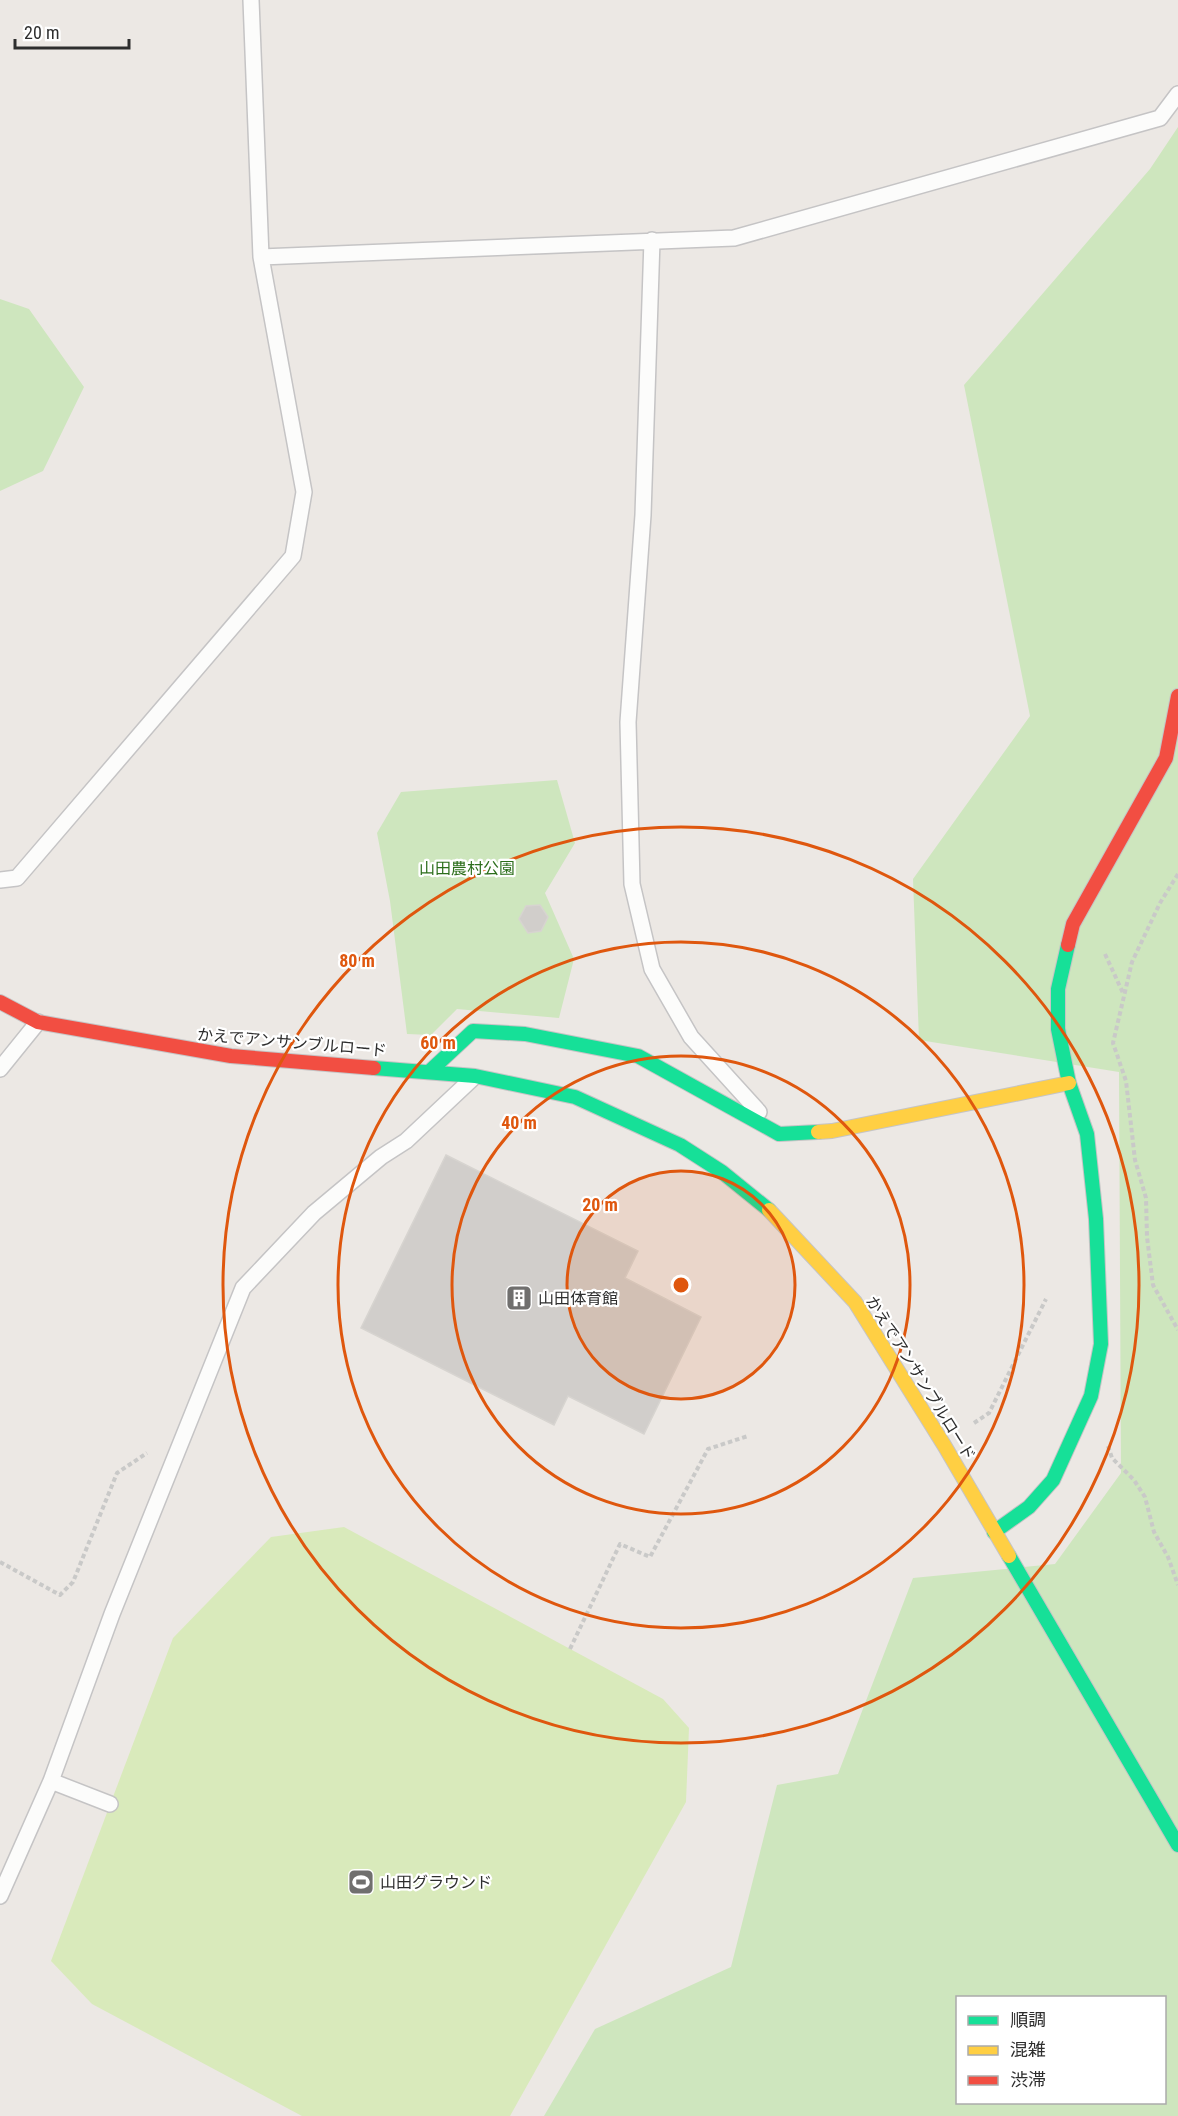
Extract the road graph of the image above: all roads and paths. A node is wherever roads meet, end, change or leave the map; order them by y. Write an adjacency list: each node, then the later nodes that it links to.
1 (251, 0): 4 (lane)
2 (1178, 94): 3 (lane)
3 (652, 240): 4 (lane); 14 (lane)
4 (261, 257): 7 (lane)
5 (1178, 696): 13 (street)
6 (1178, 874): 16 (path)
7 (0, 880)
8 (0, 1002): 9 (street, かえでアンサンブルロード)
9 (38, 1022): 10 (lane); 11 (street, かえでアンサンブルロード)
10 (0, 1069)
11 (430, 1071): 12 (street, かえでアンサンブルロード); 14 (street)
12 (475, 1076): 18 (lane); 21 (street, かえでアンサンブルロード)
13 (1070, 1083): 14 (street); 21 (street)
14 (779, 1134)
15 (1046, 1299): 17 (path)
16 (1178, 1330)
17 (989, 1413)
18 (189, 1423): 22 (path); 25 (lane)
19 (748, 1436): 24 (path)
20 (1106, 1443): 23 (path)
21 (994, 1532): 27 (street, かえでアンサンブルロード)
22 (0, 1562)
23 (1178, 1585)
24 (570, 1649)
25 (51, 1781): 26 (lane); 28 (lane)
26 (110, 1804)
27 (1178, 1845)
28 (0, 1896)

